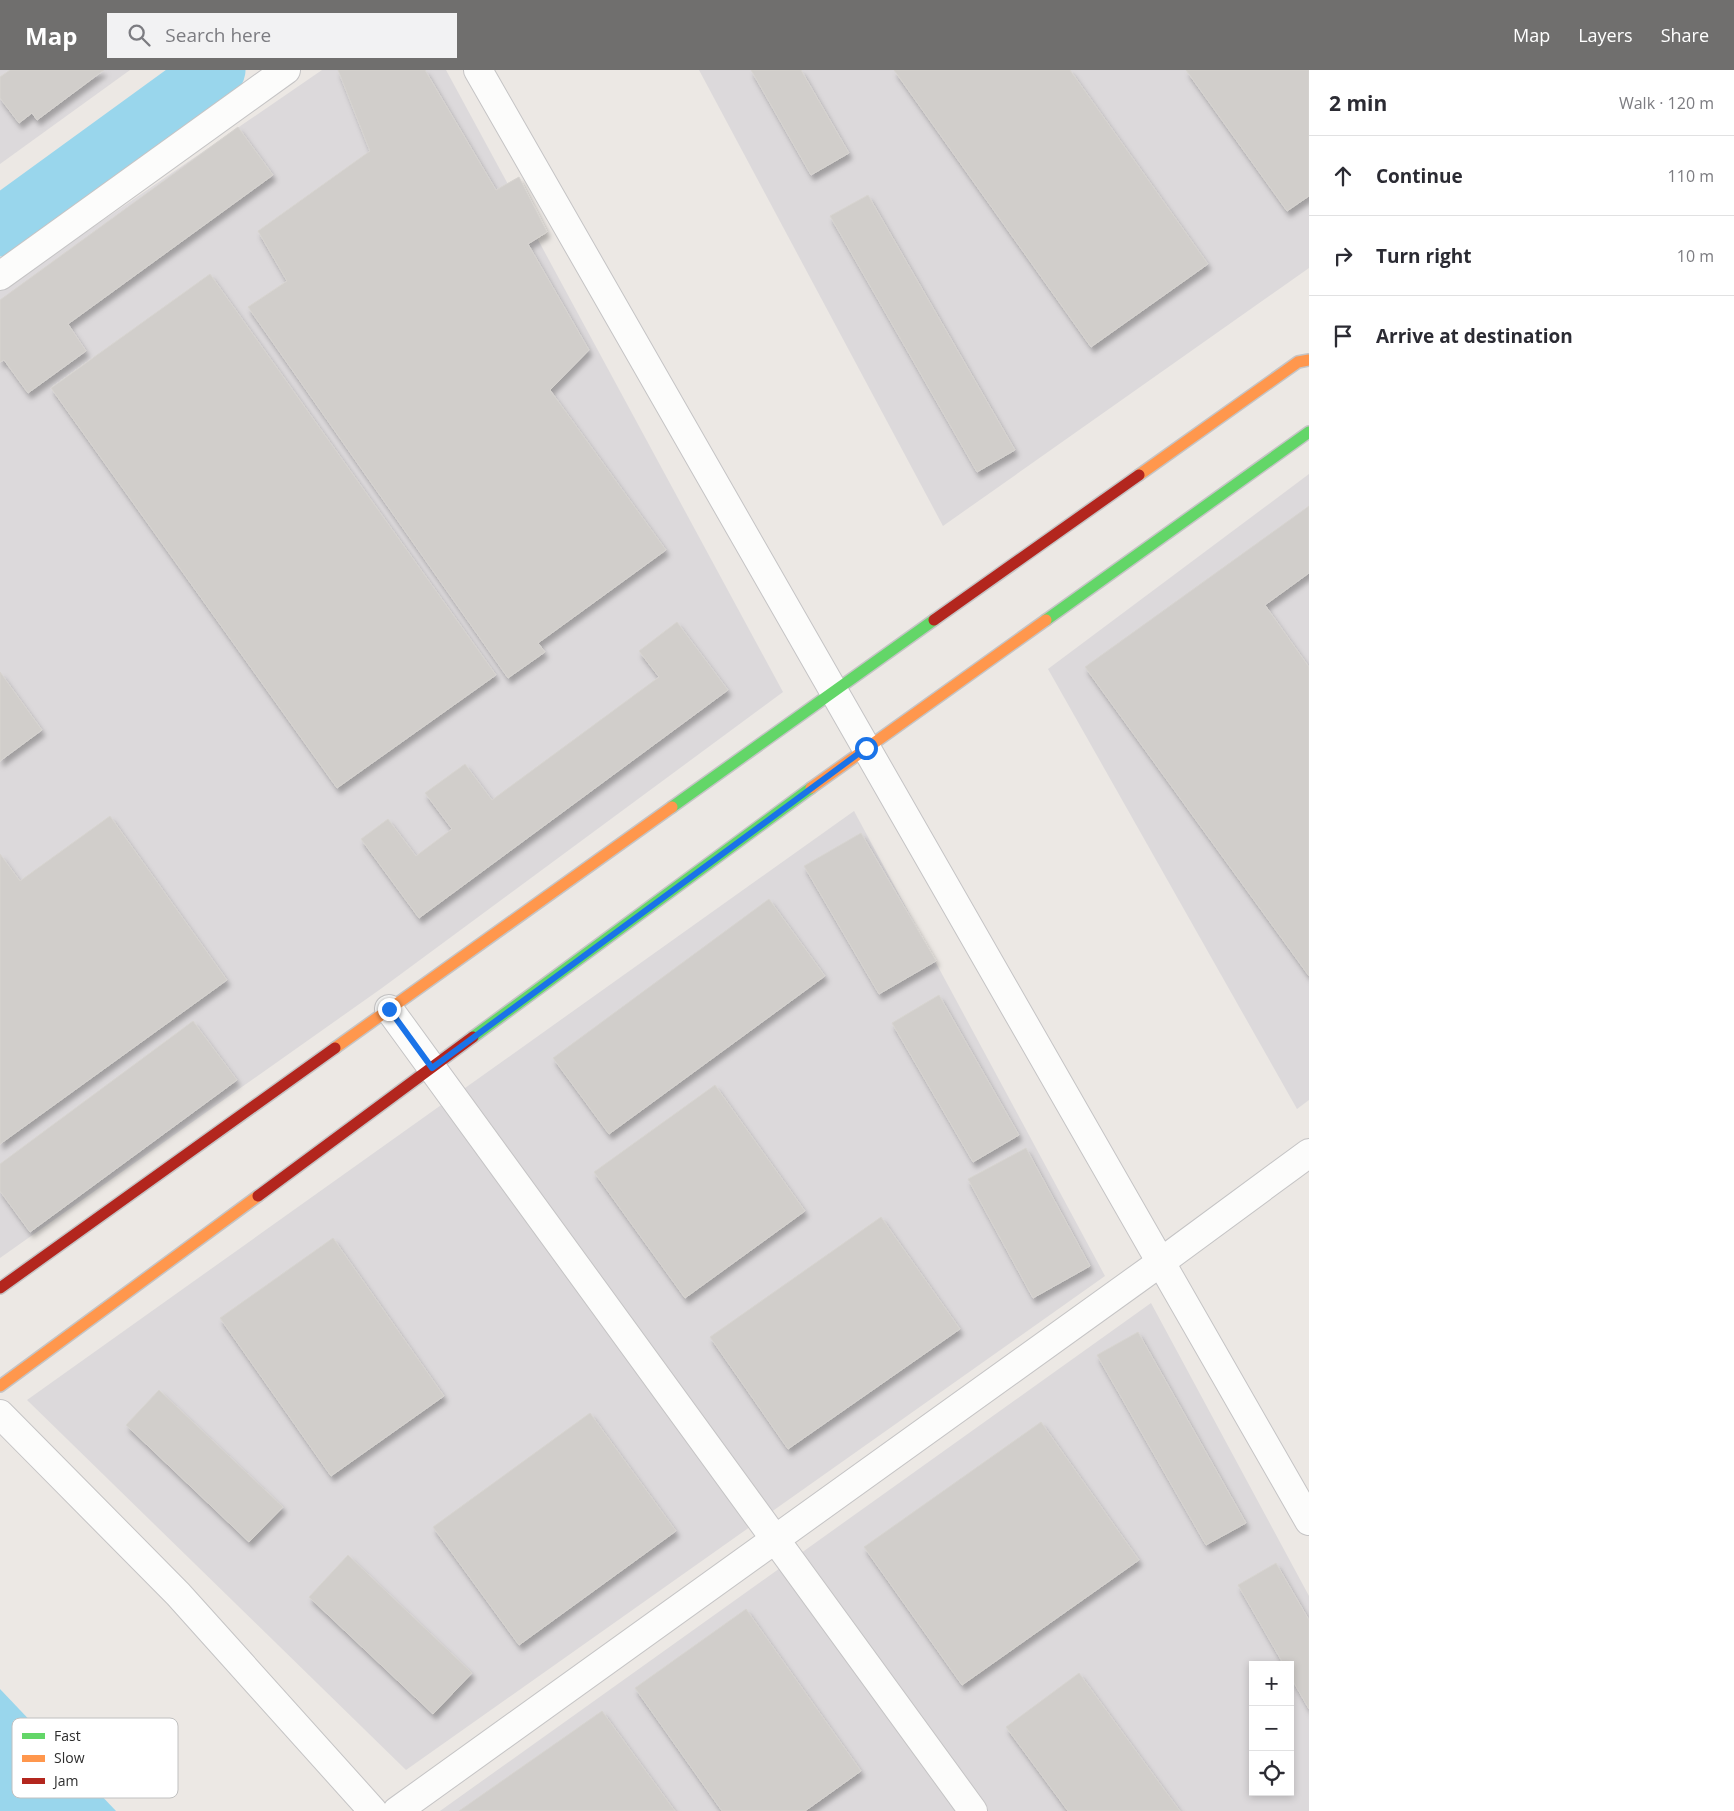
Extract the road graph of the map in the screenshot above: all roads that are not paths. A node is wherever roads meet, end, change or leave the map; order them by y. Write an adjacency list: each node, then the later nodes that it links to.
1 (286, 70): 3 (street)
2 (478, 70): 6 (street)
3 (0, 276)
4 (1309, 360): 6 (street)
5 (1309, 432): 7 (street)
6 (833, 691): 7 (street); 8 (street)
7 (866, 748): 9 (street); 11 (street)
8 (389, 1009): 9 (street); 12 (street)
9 (432, 1068): 13 (street); 16 (street)
10 (1309, 1153): 11 (street)
11 (1160, 1262): 15 (street); 16 (street)
12 (0, 1288)
13 (0, 1386)
14 (0, 1414): 17 (street)
15 (1309, 1521)
16 (776, 1538): 18 (street); 19 (street)
17 (373, 1811)
18 (397, 1811)
19 (973, 1811)

